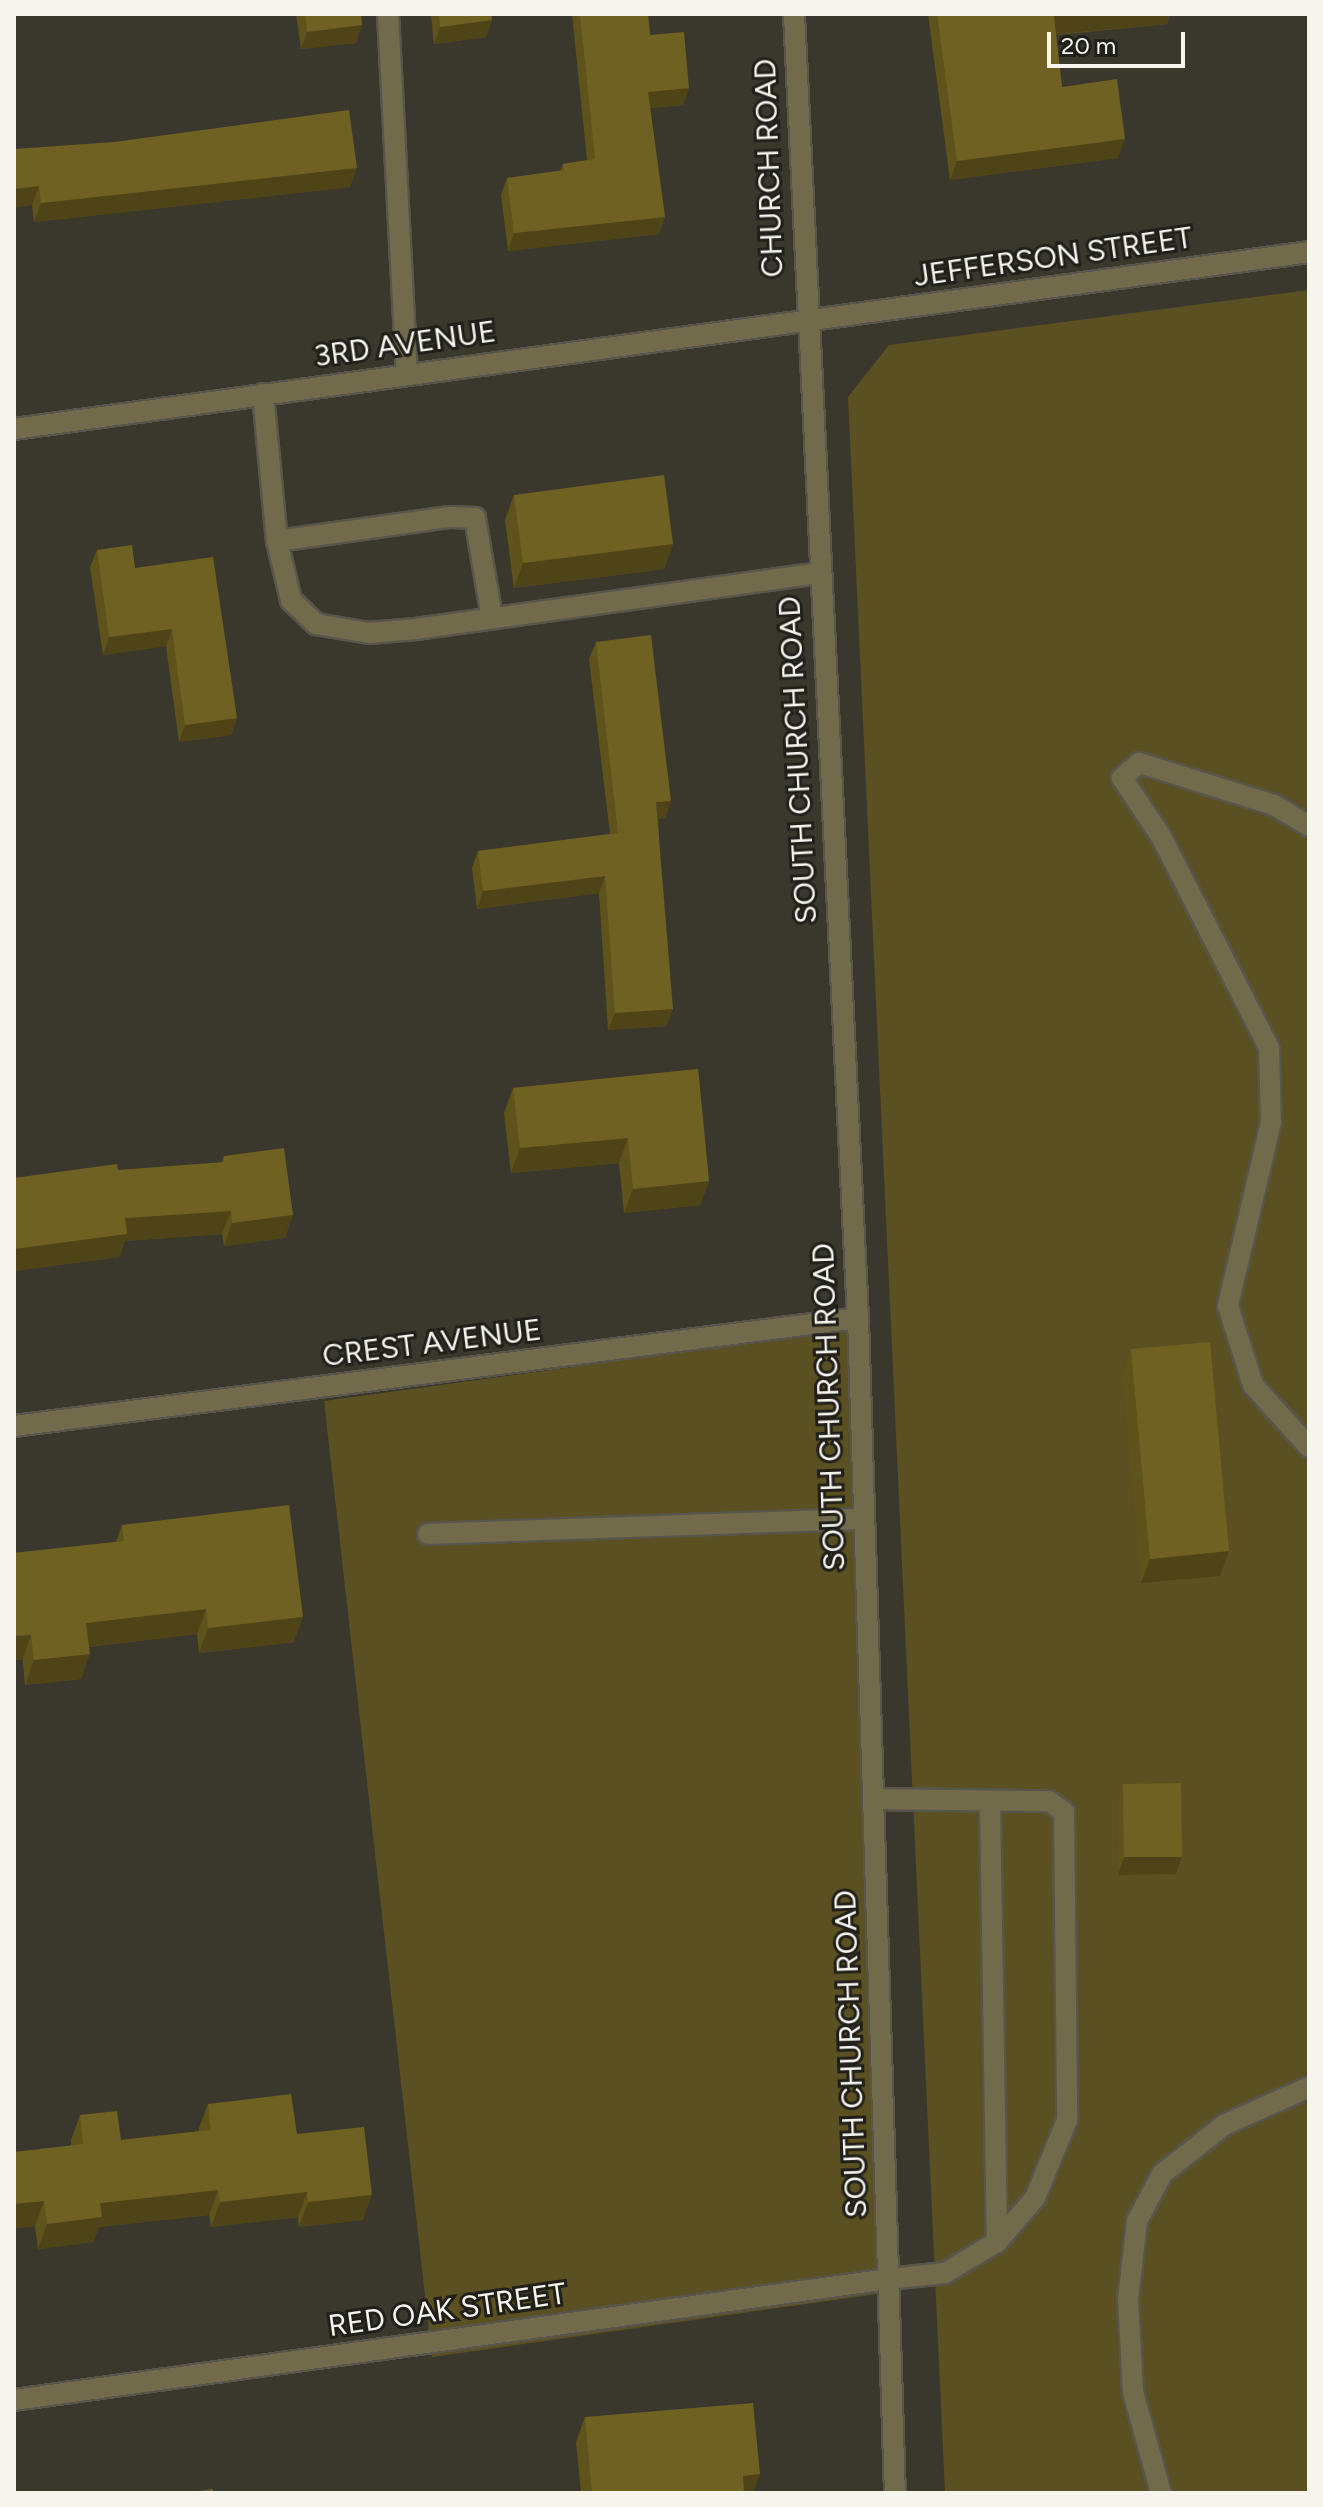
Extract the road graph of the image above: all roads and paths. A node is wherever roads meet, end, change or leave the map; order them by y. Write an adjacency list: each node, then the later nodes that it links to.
1 (388, 14): 5 (street)
2 (794, 14): 4 (street, CHURCH ROAD)
3 (1309, 252): 4 (street, JEFFERSON STREET)
4 (805, 319): 5 (street, 3RD AVENUE); 9 (street, SOUTH CHURCH ROAD)
5 (407, 375): 6 (street, 3RD AVENUE)
6 (263, 394): 7 (street, 3RD AVENUE); 8 (street)
7 (14, 429)
8 (277, 541): 10 (street); 10 (street)
9 (818, 573): 10 (street); 12 (street, SOUTH CHURCH ROAD)
10 (492, 617)
11 (1309, 826): 14 (street)
12 (858, 1318): 13 (street, CREST AVENUE); 15 (street, SOUTH CHURCH ROAD)
13 (14, 1426)
14 (1309, 1447)
15 (864, 1519): 16 (street); 17 (street, SOUTH CHURCH ROAD)
16 (428, 1534)
17 (873, 1799): 18 (street); 21 (street, SOUTH CHURCH ROAD)
18 (990, 1801): 20 (street); 20 (street, RED OAK STREET)
19 (1309, 2087): 23 (street)
20 (997, 2242): 21 (street, RED OAK STREET)
21 (888, 2279): 22 (street, RED OAK STREET); 24 (street, SOUTH CHURCH ROAD)
22 (14, 2400)
23 (1161, 2492)
24 (895, 2493)

